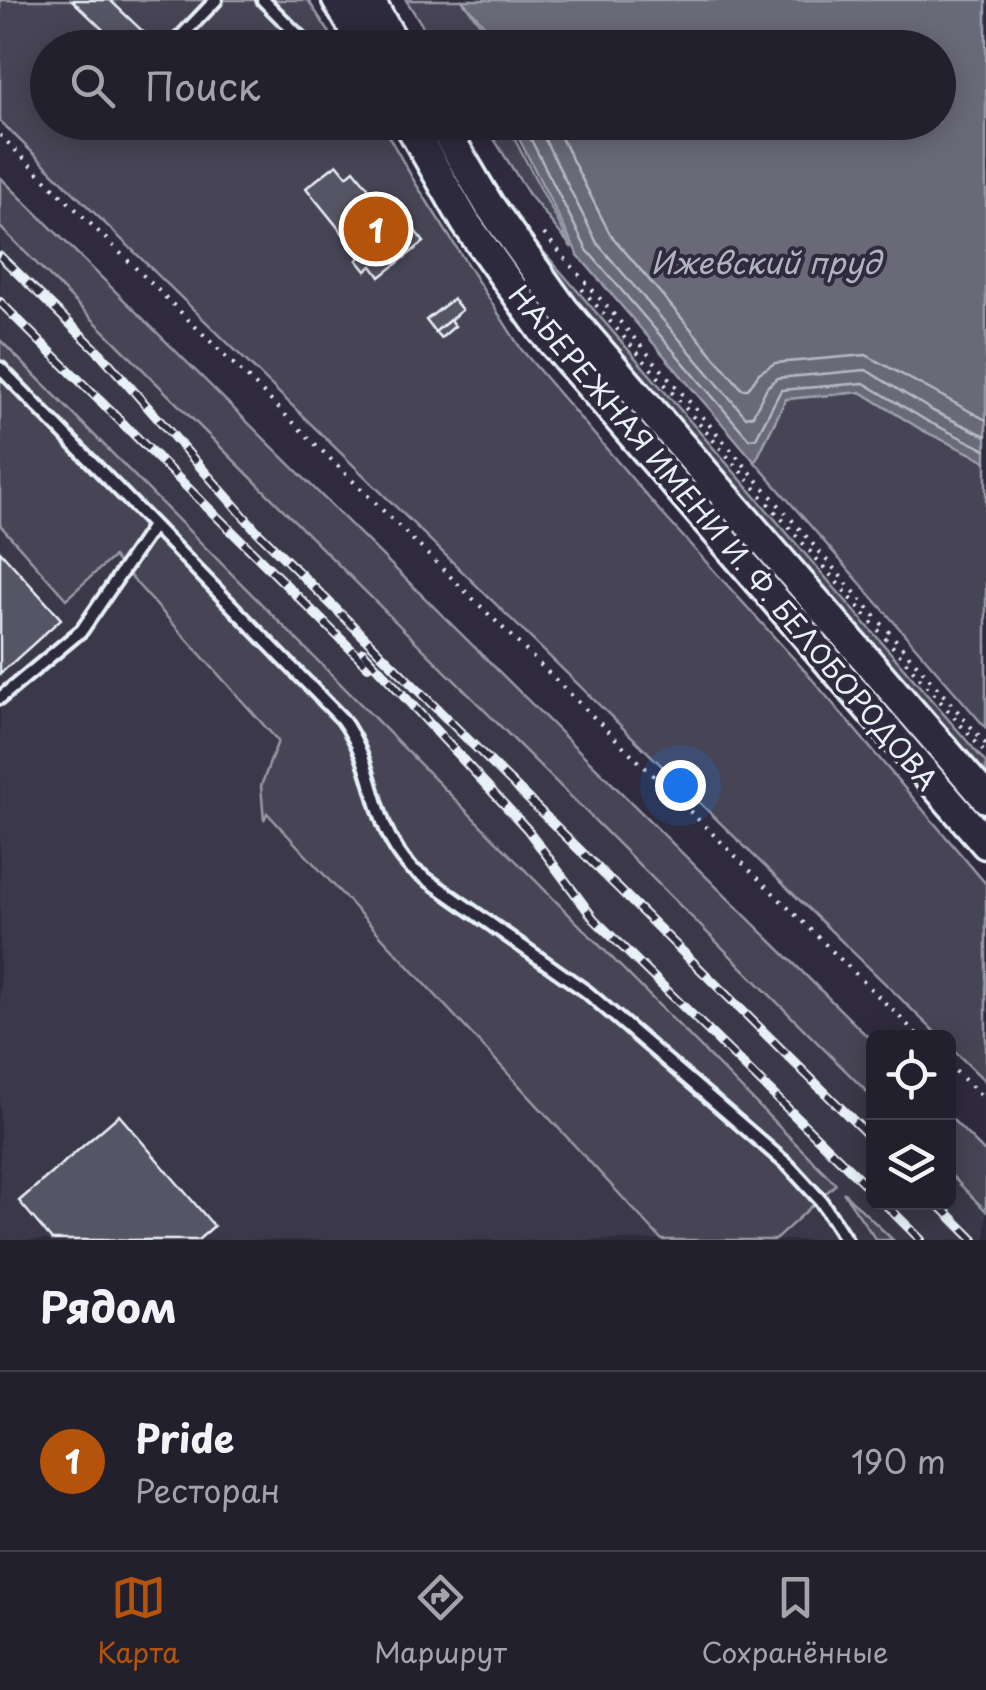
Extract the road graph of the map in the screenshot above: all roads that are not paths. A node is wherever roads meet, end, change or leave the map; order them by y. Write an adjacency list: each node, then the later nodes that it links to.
1 (216, 0): 5 (lane)
2 (264, 0): 6 (lane)
3 (337, 0): 7 (main road)
4 (369, 0): 8 (main road)
5 (187, 30)
6 (293, 30)
7 (355, 30)
8 (386, 30)
9 (416, 140): 15 (main road, НАБЕРЕЖНАЯ ИМЕНИ И. Ф. БЕЛОБОРОДОВА)
10 (451, 140): 14 (main road, НАБЕРЕЖНАЯ ИМЕНИ И. Ф. БЕЛОБОРОДОВА)
11 (0, 368): 12 (lane)
12 (153, 526): 13 (lane); 16 (lane)
13 (0, 698)
14 (986, 798)
15 (986, 844)
16 (846, 1240)

